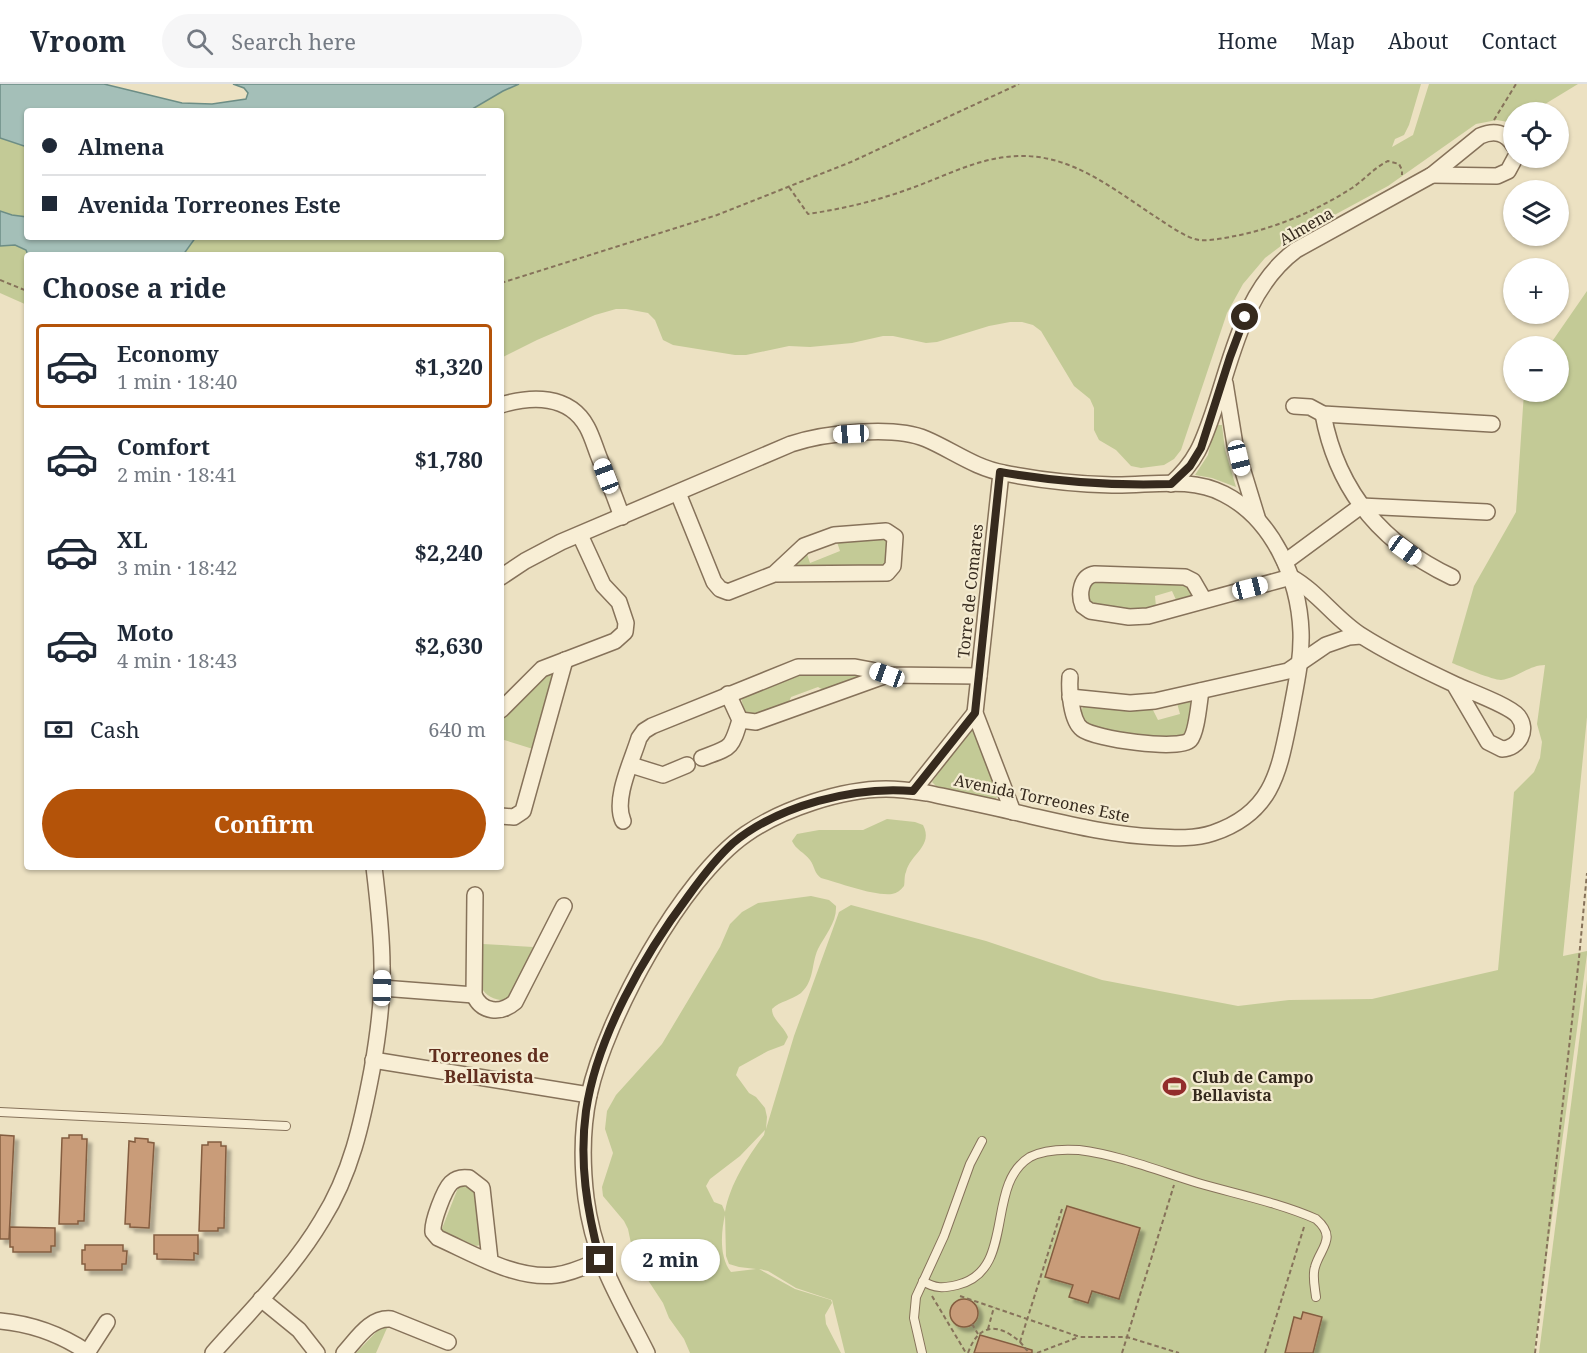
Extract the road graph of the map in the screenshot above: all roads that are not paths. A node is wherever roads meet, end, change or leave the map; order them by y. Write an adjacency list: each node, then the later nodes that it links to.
1 (1503, 134): 3 (street, Almena)
2 (1510, 168): 3 (street)
3 (1432, 175): 4 (street, Almena)
4 (1224, 378): 10 (street, Almena); 15 (street, Almena)
5 (504, 404): 14 (street)
6 (1294, 406): 7 (street)
7 (1323, 414): 8 (street); 12 (street)
8 (1492, 424)
9 (1000, 472): 10 (street); 11 (street); 27 (street, Torre de Comares)
10 (1171, 484): 15 (street)
11 (678, 494): 14 (street); 18 (street)
12 (1361, 506): 13 (street); 17 (street); 21 (street)
13 (1486, 512)
14 (622, 517): 16 (street)
15 (1259, 523): 17 (street, Avenida Torreones Este)
16 (580, 535): 19 (street); 24 (street)
17 (1285, 562): 20 (street, Avenida Torreones Este)
18 (774, 574): 18 (street)
19 (504, 575)
20 (1291, 577): 22 (street); 23 (street); 25 (street, Avenida Torreones Este)
21 (1452, 578)
22 (1204, 600): 22 (street)
23 (1361, 636): 25 (street); 29 (street)
24 (565, 660): 33 (street); 41 (street)
25 (1300, 664): 30 (street); 40 (street, Avenida Torreones Este)
26 (887, 675): 27 (street); 31 (street); 35 (street)
27 (979, 676): 34 (street, Torre de Comares)
28 (1070, 677): 32 (street)
29 (1454, 684): 29 (street)
30 (1201, 691): 32 (street); 32 (street)
31 (728, 694): 35 (street); 37 (street)
32 (1070, 697)
33 (504, 707)
34 (975, 713): 39 (street); 40 (street, Torre de Comares)
35 (740, 720): 36 (street)
36 (702, 758)
37 (631, 765): 38 (street); 42 (street)
38 (687, 765)
39 (913, 791): 40 (street, Avenida Torreones Este); 49 (street, Avenida Torreones Este)
40 (1013, 812)
41 (504, 816)
42 (623, 821)
43 (374, 870): 46 (street)
44 (475, 895): 47 (street)
45 (564, 906): 47 (street)
46 (382, 988): 47 (street); 48 (street)
47 (474, 995)
48 (373, 1060): 49 (street); 57 (street)
49 (589, 1095): 54 (street, Avenida Torreones Este)
50 (0, 1112): 51 (lane)
51 (286, 1126)
52 (982, 1141): 55 (lane)
53 (490, 1260): 53 (street); 54 (street)
54 (600, 1260): 65 (street, Avenida Torreones Este)
55 (923, 1281): 56 (lane); 66 (lane)
56 (1316, 1297)
57 (261, 1299): 62 (street); 63 (street)
58 (0, 1321): 61 (street)
59 (107, 1322): 61 (street)
60 (448, 1342): 64 (street)
61 (87, 1353)
62 (213, 1353)
63 (317, 1353)
64 (344, 1353)
65 (647, 1353)
66 (922, 1353)

